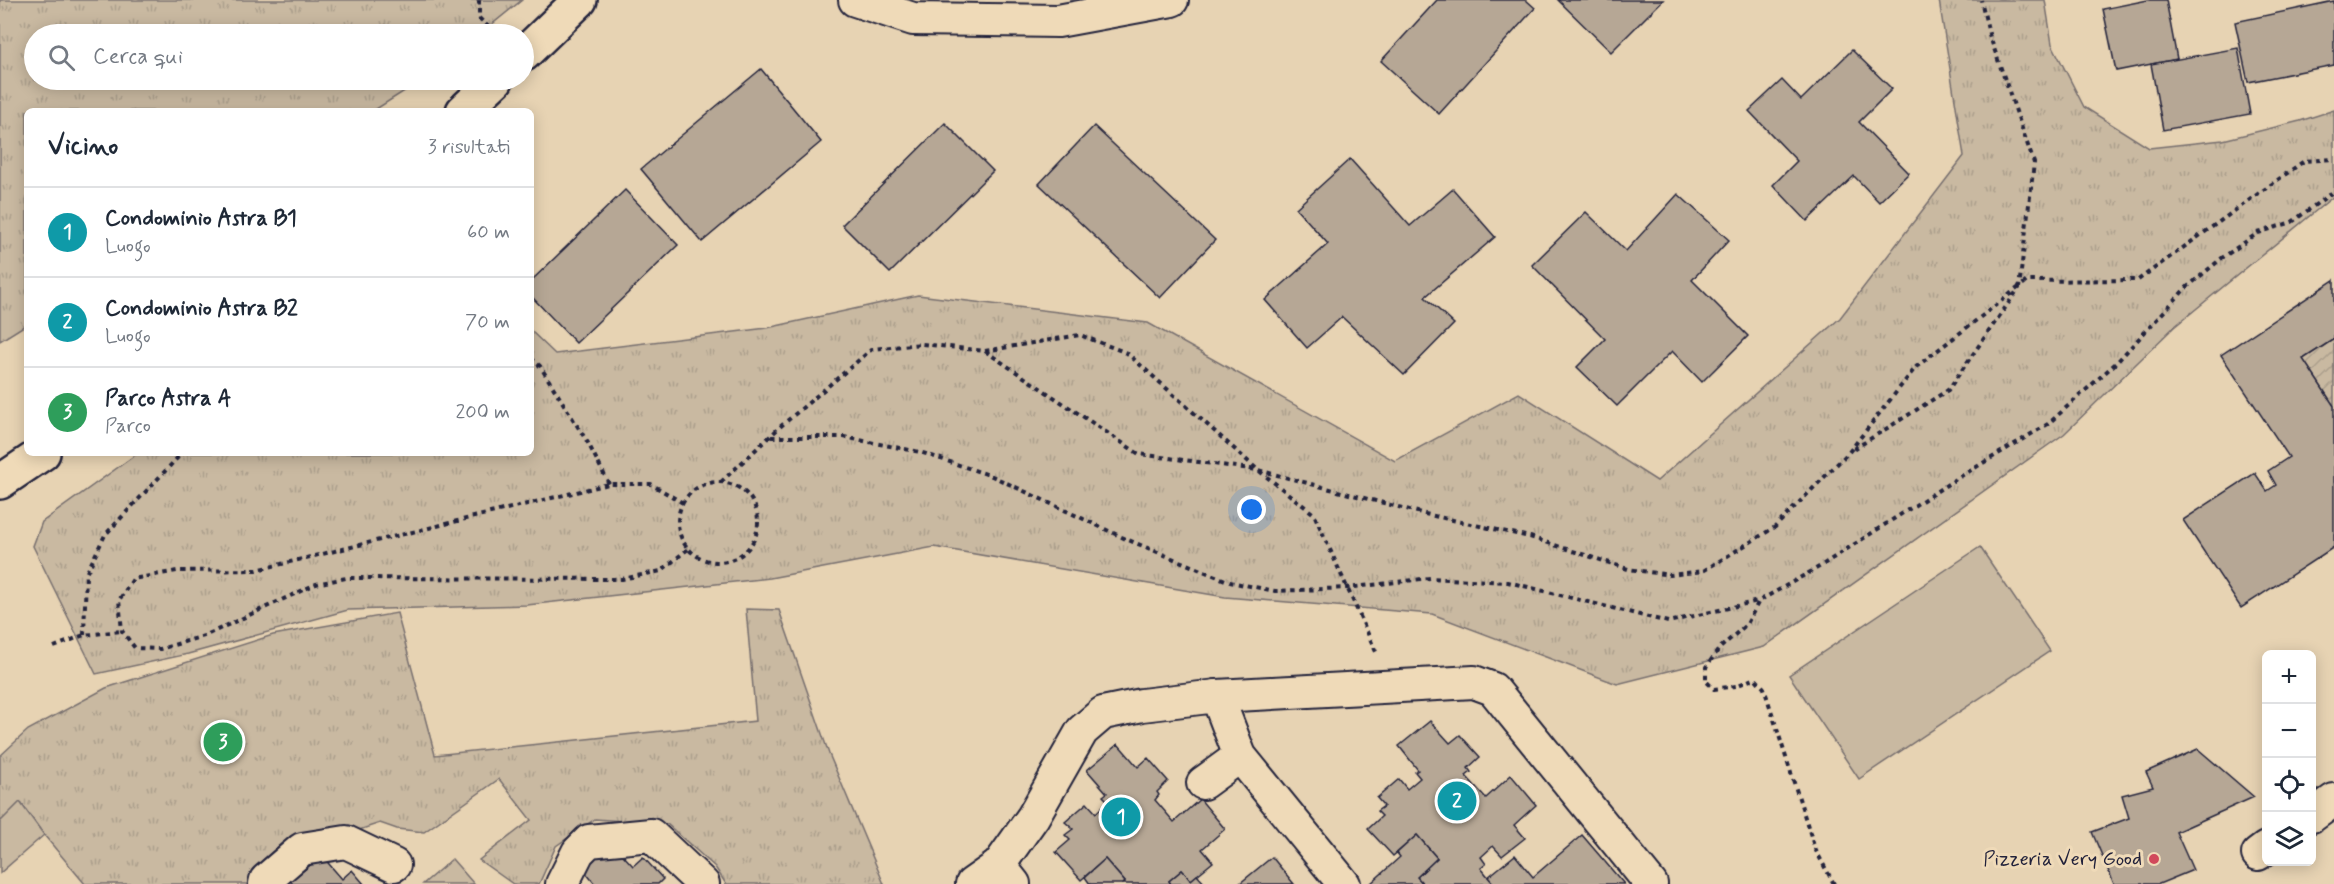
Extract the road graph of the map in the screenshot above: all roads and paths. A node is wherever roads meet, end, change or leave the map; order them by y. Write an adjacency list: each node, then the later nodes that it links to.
1 (478, 0): 6 (path)
2 (580, 0): 7 (street)
3 (855, 0): 4 (street)
4 (1172, 0)
5 (1981, 0): 12 (path)
6 (485, 24)
7 (534, 44)
8 (486, 90): 9 (street)
9 (467, 108)
10 (2334, 159): 12 (path)
11 (2334, 191): 26 (path)
12 (2019, 288): 16 (path); 16 (path)
13 (985, 351): 15 (path); 19 (path); 19 (path)
14 (534, 361): 22 (path)
15 (769, 437): 21 (path); 25 (path)
16 (1849, 452): 19 (path)
17 (39, 456): 20 (street)
18 (179, 456): 28 (path)
19 (1258, 470): 25 (path)
20 (0, 482)
21 (721, 483): 23 (path); 24 (path)
22 (609, 484): 23 (path); 27 (path)
23 (683, 502): 24 (path)
24 (688, 549): 27 (path)
25 (1347, 588): 26 (path); 30 (path)
26 (1759, 601): 44 (path)
27 (122, 631): 28 (path)
28 (84, 635): 29 (path)
29 (54, 647)
30 (1386, 686): 31 (street); 43 (street)
31 (1217, 696): 32 (street); 37 (street)
32 (1240, 756): 33 (street); 42 (street)
33 (1203, 783)
34 (2334, 800): 35 (street)
35 (2316, 813)
36 (394, 865): 38 (street)
37 (1007, 874): 41 (street)
38 (265, 884)
39 (562, 884): 40 (street)
40 (703, 884)
41 (972, 884)
42 (1344, 884)
43 (1651, 884)
44 (1834, 884)

